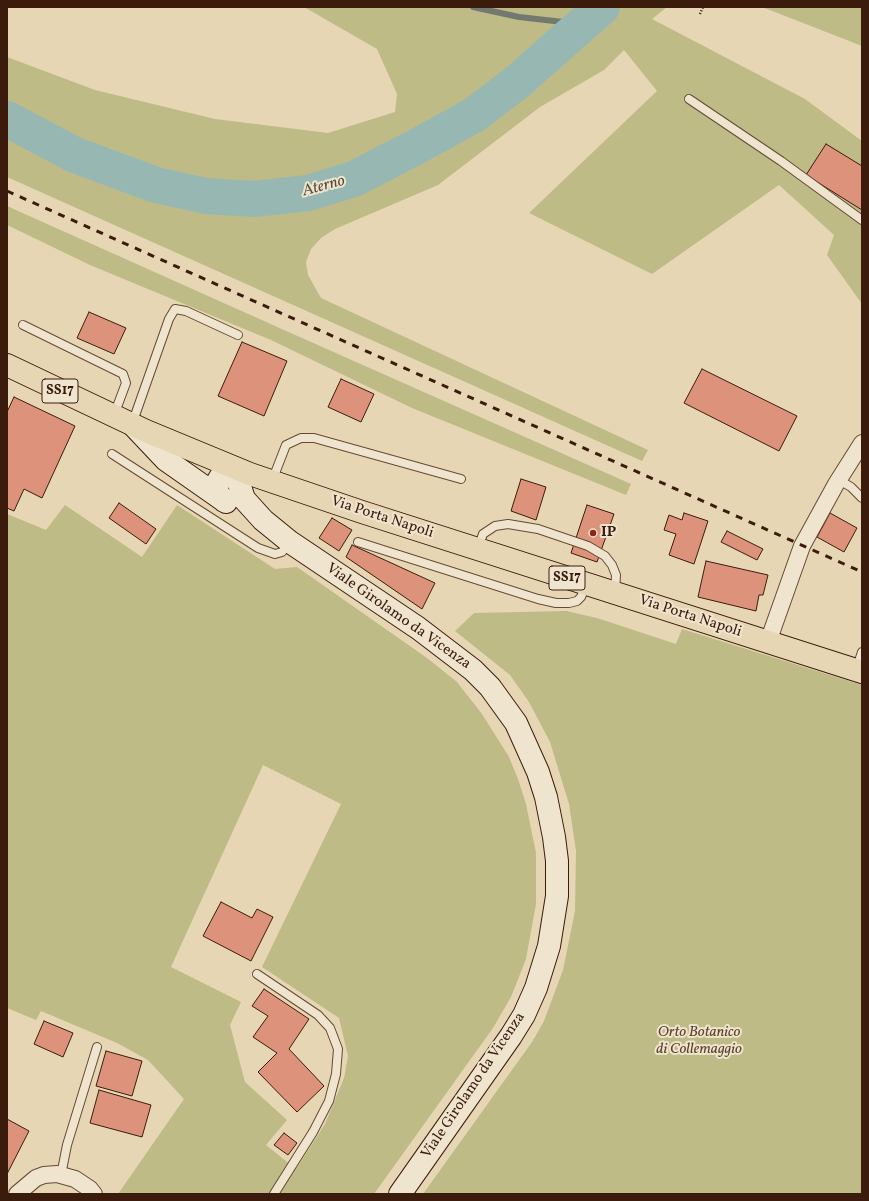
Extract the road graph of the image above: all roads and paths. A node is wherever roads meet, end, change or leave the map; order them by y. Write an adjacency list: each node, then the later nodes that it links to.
1 (703, 7): 2 (path)
2 (700, 14)
3 (689, 99): 4 (lane)
4 (862, 220)
5 (23, 324): 8 (lane)
6 (238, 335): 8 (lane)
7 (7, 365): 8 (main road, Via Porta Napoli / SS17)
8 (123, 420): 11 (main road, Via Porta Napoli / SS17); 16 (main road, Viale Girolamo da Vicenza)
9 (862, 443): 13 (street)
10 (112, 454): 18 (lane)
11 (234, 468): 14 (main road, Via Porta Napoli / SS17); 16 (main road); 17 (main road, Viale Girolamo da Vicenza)
12 (462, 479): 14 (lane)
13 (838, 480): 15 (lane); 23 (street)
14 (272, 482): 17 (main road); 20 (main road, Via Porta Napoli / SS17)
15 (862, 498)
16 (224, 501): 18 (main road, Viale Girolamo da Vicenza)
17 (250, 506): 18 (main road, Viale Girolamo da Vicenza)
18 (290, 542): 31 (main road, Viale Girolamo da Vicenza)
19 (358, 542): 21 (lane)
20 (478, 549): 21 (main road, Via Porta Napoli / SS17); 22 (lane)
21 (586, 584): 22 (main road, Via Porta Napoli / SS17)
22 (615, 593): 23 (main road, Via Porta Napoli / SS17)
23 (768, 642): 24 (main road, Via Porta Napoli / SS17)
24 (861, 660)
25 (257, 974): 30 (lane)
26 (97, 1047): 27 (lane)
27 (61, 1175): 28 (street); 29 (street)
28 (17, 1194)
29 (94, 1194)
30 (274, 1194)
31 (400, 1194)

